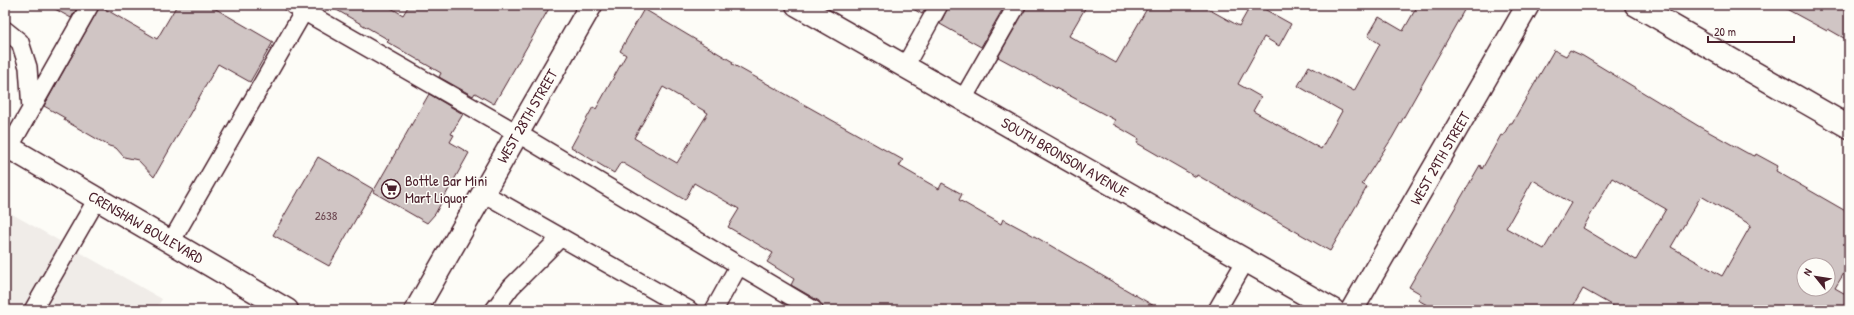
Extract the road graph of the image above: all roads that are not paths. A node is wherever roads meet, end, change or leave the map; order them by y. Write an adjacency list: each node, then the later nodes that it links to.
1 (90, 5): 12 (lane)
2 (592, 5): 14 (street, WEST 28TH STREET)
3 (797, 5): 10 (street, SOUTH BRONSON AVENUE)
4 (939, 5): 10 (lane)
5 (1017, 5): 11 (lane)
6 (1528, 5): 31 (street, WEST 29TH STREET)
7 (1636, 5): 13 (street)
8 (299, 8): 14 (lane); 19 (lane)
9 (5, 30): 12 (lane)
10 (905, 66): 11 (street, SOUTH BRONSON AVENUE)
11 (963, 99): 20 (street, SOUTH BRONSON AVENUE)
12 (31, 109): 15 (lane)
13 (1849, 127)
14 (517, 133): 16 (street, WEST 28TH STREET); 21 (lane)
15 (6, 149): 17 (street, CRENSHAW BOULEVARD)
16 (483, 193): 18 (lane); 24 (street, WEST 28TH STREET)
17 (97, 199): 19 (street, CRENSHAW BOULEVARD); 22 (lane)
18 (562, 237): 25 (lane); 26 (lane)
19 (171, 242): 23 (street, CRENSHAW BOULEVARD)
20 (1246, 260): 29 (lane); 30 (street, SOUTH BRONSON AVENUE)
21 (739, 265): 27 (lane); 28 (lane)
22 (33, 310)
23 (287, 310)
24 (416, 310)
25 (494, 310)
26 (690, 310)
27 (714, 310)
28 (814, 310)
29 (1217, 310)
30 (1333, 310)
31 (1352, 310)

